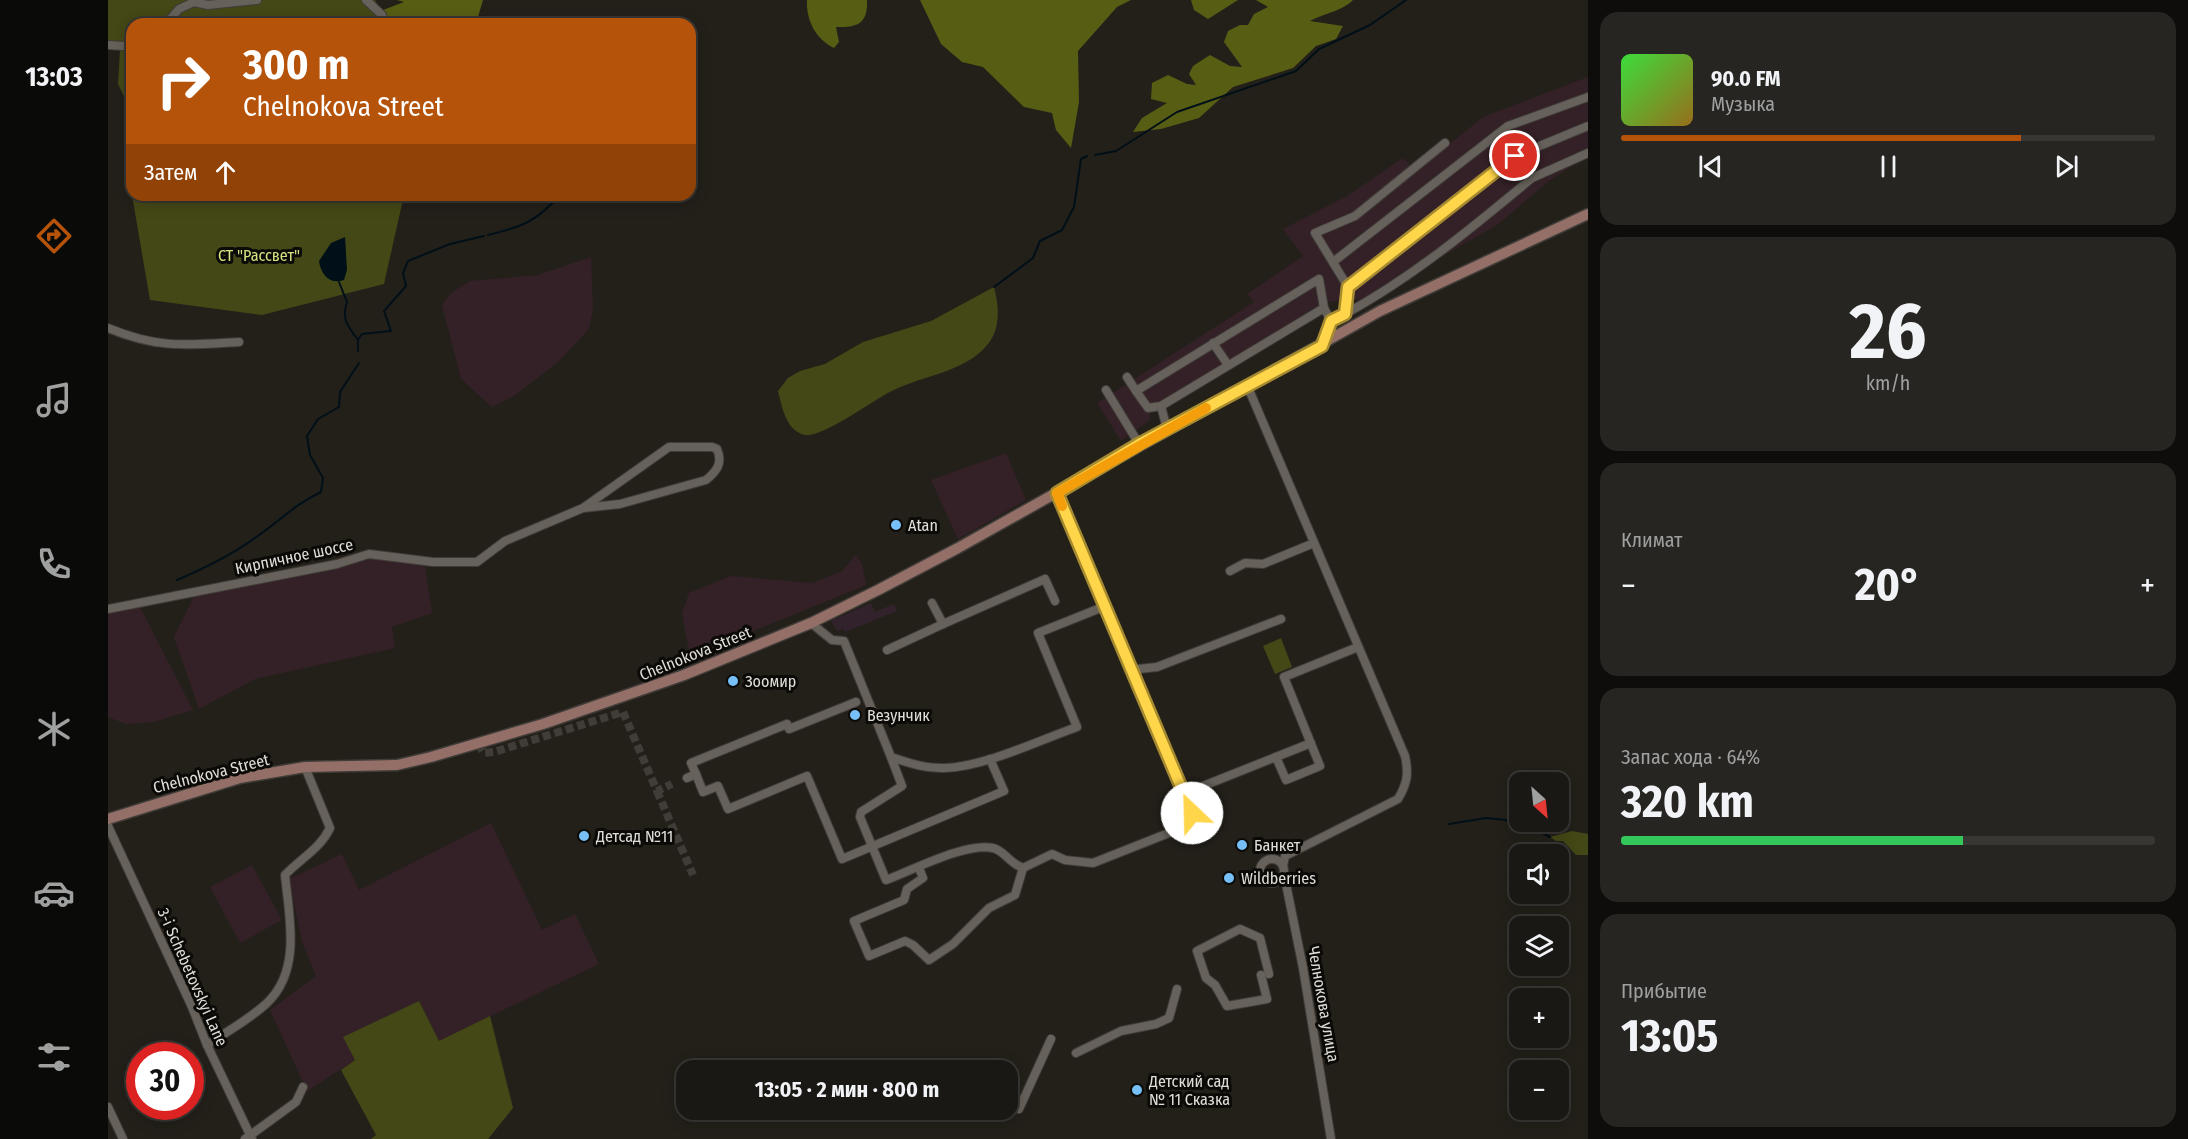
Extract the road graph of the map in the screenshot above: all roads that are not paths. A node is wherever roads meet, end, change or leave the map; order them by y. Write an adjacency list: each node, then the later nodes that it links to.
1 (257, 0): 3 (street)
2 (366, 0): 4 (street)
3 (172, 18)
4 (383, 18)
5 (108, 45): 6 (street)
6 (126, 45)
7 (1588, 97): 9 (street)
8 (1588, 126): 12 (street)
9 (1500, 133): 12 (street); 15 (street)
10 (1445, 143): 15 (street)
11 (1588, 153): 13 (street)
12 (1515, 156): 13 (street); 16 (street)
13 (1532, 178): 18 (street)
14 (1588, 214): 23 (main road, Chelnokova Street)
15 (1333, 262): 16 (street)
16 (1348, 287): 18 (street)
17 (1324, 308): 19 (street); 22 (street); 24 (street)
18 (1345, 314): 19 (street)
19 (1331, 321): 23 (street)
20 (108, 328): 21 (street)
21 (239, 342)
22 (1213, 343): 24 (street); 28 (street)
23 (1322, 346): 26 (main road, Chelnokova Street)
24 (1228, 365): 29 (street)
25 (1127, 377): 28 (street)
26 (1247, 385): 30 (main road, Chelnokova Street); 34 (street)
27 (1107, 390): 31 (street)
28 (1136, 390): 29 (street)
29 (1161, 406): 30 (street)
30 (1167, 429): 31 (main road, Chelnokova Street)
31 (1139, 444): 32 (main road, Chelnokova Street)
32 (1057, 493): 38 (street); 41 (main road, Chelnokova Street)
33 (583, 508): 33 (street, Кирпичное шоссе); 39 (street, Кирпичное шоссе)
34 (1314, 543): 35 (street); 43 (street)
35 (1230, 571)
36 (1055, 601): 42 (street)
37 (932, 603): 42 (street)
38 (1103, 607): 45 (street); 50 (street)
39 (108, 609)
40 (1281, 619): 45 (street)
41 (811, 623): 49 (street); 51 (main road, Chelnokova Street)
42 (943, 624): 44 (street)
43 (1358, 647): 47 (street); 68 (street, Челнокова улица)
44 (886, 650)
45 (1129, 670): 52 (street)
46 (856, 702): 55 (street)
47 (1311, 743): 48 (street); 48 (street)
48 (1276, 757): 52 (street)
49 (891, 758): 50 (street); 55 (street)
50 (990, 759): 55 (street)
51 (305, 767): 53 (main road, Chelnokova Street); 61 (street)
52 (1183, 794): 57 (street)
53 (108, 819)
54 (108, 826): 61 (street, 3-i Schebetovskyi Lane)
55 (872, 847): 56 (street)
56 (919, 868): 57 (street); 57 (street)
57 (1023, 868)
58 (1265, 975): 58 (street)
59 (1177, 989): 62 (street)
60 (1051, 1039): 65 (street)
61 (207, 1046): 66 (street, 3-i Schebetovskyi Lane)
62 (1076, 1053)
63 (303, 1087): 66 (street)
64 (108, 1107): 67 (street)
65 (1019, 1109)
66 (249, 1138)
67 (123, 1139)
68 (1331, 1139)

